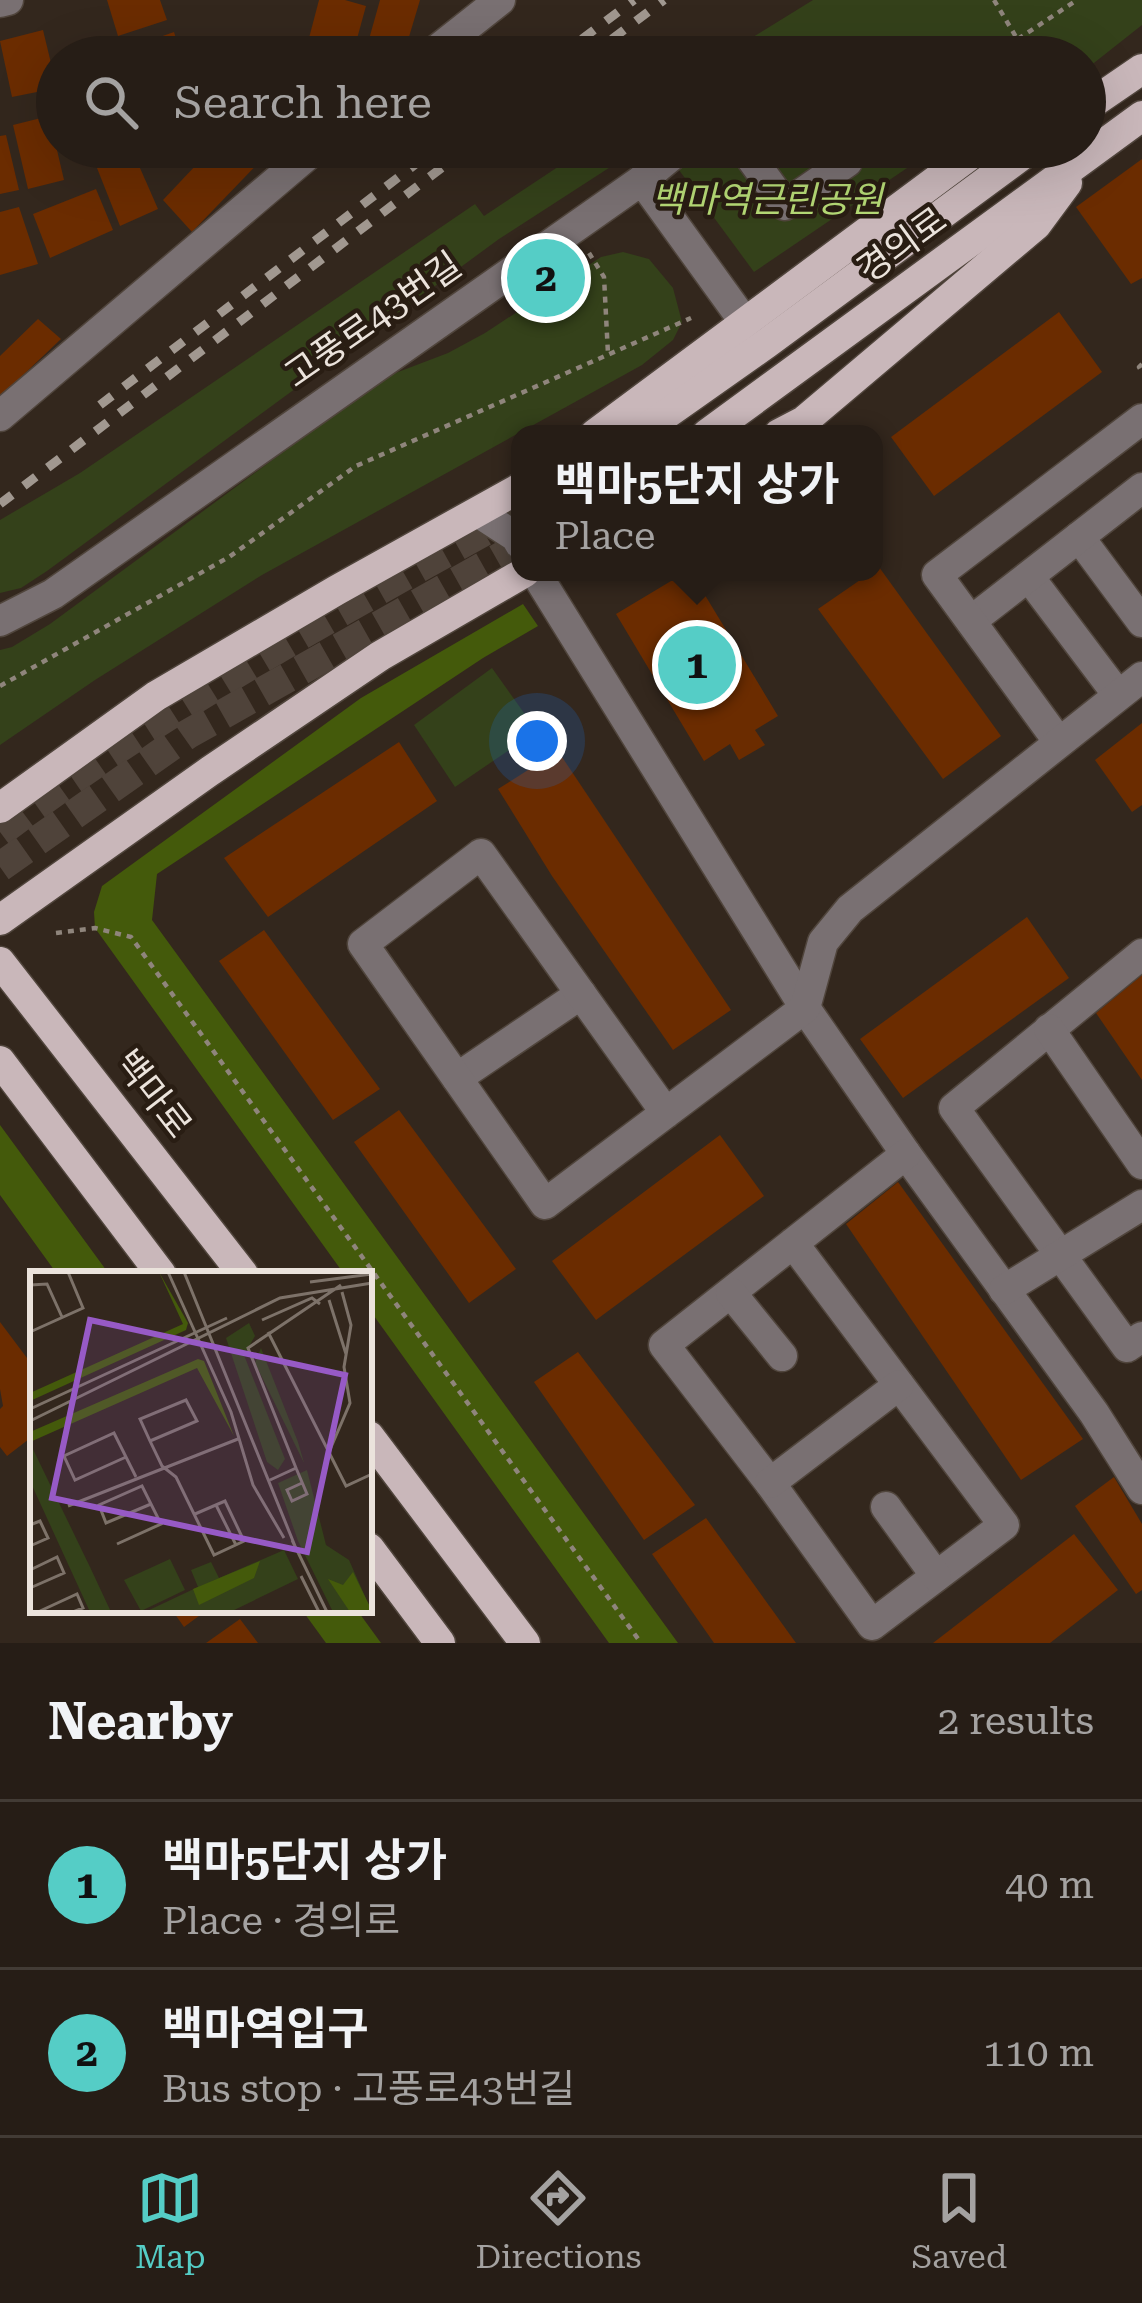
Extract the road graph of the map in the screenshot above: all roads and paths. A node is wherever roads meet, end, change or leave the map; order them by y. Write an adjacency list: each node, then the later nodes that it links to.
1 (500, 0): 4 (street)
2 (994, 0): 5 (path)
3 (1077, 0): 6 (path)
4 (455, 36)
5 (1016, 36)
6 (1023, 36)
7 (1131, 76): 8 (main road)
8 (1106, 93)
9 (1142, 116): 10 (main road, 경의로)
10 (1106, 143)
11 (292, 168): 24 (street)
12 (657, 168): 19 (street, 고풍로43번길)
13 (758, 168): 14 (street)
14 (838, 168)
15 (953, 168): 22 (main road)
16 (1004, 168): 27 (main road, 경의로)
17 (1073, 168): 28 (main road, 경의로)
18 (1078, 168): 29 (main road)
19 (642, 180): 22 (street); 38 (street, 고풍로43번길)
20 (589, 253): 23 (path)
21 (691, 318): 23 (path)
22 (746, 324): 26 (main road)
23 (608, 354): 41 (path)
24 (0, 416)
25 (1142, 419): 39 (street)
26 (608, 425)
27 (651, 425)
28 (718, 425)
29 (796, 425)
30 (1142, 488): 34 (street)
31 (511, 493): 32 (main road)
32 (479, 513): 33 (street); 44 (main road)
33 (511, 535)
34 (1079, 537): 35 (street); 40 (street)
35 (1029, 577): 39 (street); 42 (street)
36 (511, 580): 45 (main road)
37 (541, 581): 50 (street)
38 (0, 621)
39 (971, 622): 43 (street)
40 (1142, 622)
41 (0, 686)
42 (1130, 686): 43 (street)
43 (1058, 741): 50 (street)
44 (0, 808)
45 (0, 920)
46 (56, 932): 75 (path)
47 (1142, 954): 51 (street)
48 (0, 962): 61 (main road, 백마로)
49 (580, 994): 53 (street); 53 (street); 54 (street)
50 (805, 1008): 54 (street); 55 (street)
51 (1049, 1029): 56 (street); 59 (street)
52 (0, 1061): 60 (main road)
53 (457, 1078): 54 (street)
54 (666, 1114)
55 (907, 1154): 58 (street); 62 (street)
56 (1142, 1164)
57 (1142, 1205): 59 (street)
58 (793, 1244): 63 (street); 66 (street)
59 (1063, 1256): 62 (street); 64 (street)
60 (158, 1271)
61 (241, 1271)
62 (1004, 1290): 69 (street)
63 (731, 1293): 65 (street); 68 (street)
64 (1142, 1337)
65 (782, 1356)
66 (899, 1385): 68 (street); 72 (street)
67 (372, 1440): 74 (main road)
68 (770, 1483): 72 (street)
69 (1142, 1490)
70 (886, 1507): 72 (street)
71 (372, 1552): 73 (main road)
72 (936, 1576)
73 (440, 1643)
74 (525, 1643)
75 (641, 1643)

